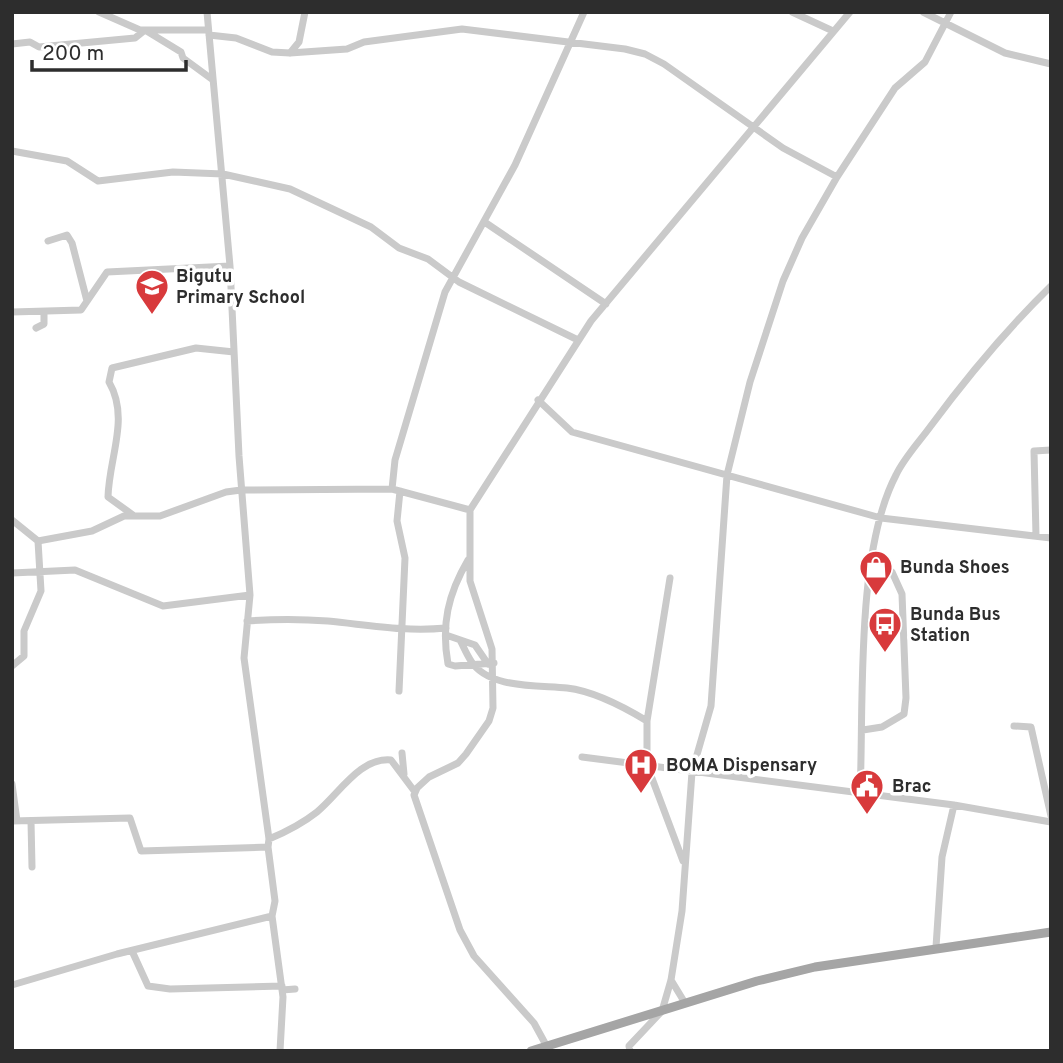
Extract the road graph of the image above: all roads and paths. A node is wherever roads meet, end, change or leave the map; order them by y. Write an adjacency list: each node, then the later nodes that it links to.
1 (99, 12): 10 (street)
2 (207, 12): 12 (street)
3 (304, 12): 15 (street)
4 (584, 12): 13 (street)
5 (792, 12): 11 (street)
6 (850, 12): 11 (street)
7 (923, 12): 9 (street)
8 (951, 12): 9 (street)
9 (946, 24): 16 (street); 21 (street)
10 (145, 30): 12 (street); 14 (street); 17 (street)
11 (833, 31): 18 (street)
12 (208, 33): 15 (street); 17 (street)
13 (571, 43): 15 (street); 18 (street); 22 (street)
14 (12, 44)
15 (290, 53)
16 (1051, 64)
17 (213, 80): 20 (street)
18 (755, 129): 21 (street); 28 (street)
19 (12, 150): 20 (street)
20 (223, 174): 24 (street); 25 (street)
21 (837, 177): 36 (street)
22 (486, 223): 25 (street); 28 (street)
23 (48, 240): 27 (street)
24 (230, 266): 27 (street); 33 (street)
25 (453, 278): 32 (street); 38 (street)
26 (1051, 286): 41 (street)
27 (87, 301): 30 (street)
28 (606, 304): 32 (street)
29 (12, 312): 30 (street)
30 (44, 313): 31 (street)
31 (36, 328)
32 (578, 340): 34 (street)
33 (234, 352): 37 (street); 40 (street)
34 (538, 400): 36 (street); 39 (street)
35 (1051, 450): 43 (street)
36 (727, 475): 41 (street); 67 (street)
37 (241, 490): 38 (street); 40 (street); 51 (street)
38 (396, 490): 39 (street); 53 (street)
39 (470, 510): 46 (street)
40 (133, 515): 45 (street)
41 (881, 518): 43 (street); 47 (street)
42 (12, 520): 45 (street)
43 (1036, 536): 44 (street)
44 (1051, 538)
45 (38, 541): 48 (street)
46 (468, 559): 54 (street); 56 (street)
47 (872, 564): 63 (street); 63 (street)
48 (42, 572): 49 (street); 51 (street); 58 (street)
49 (12, 573)
50 (670, 578): 61 (street)
51 (250, 595): 52 (street)
52 (247, 621): 53 (street); 77 (street)
53 (403, 630): 54 (street); 60 (street)
54 (446, 632): 55 (street); 57 (street)
55 (461, 642): 56 (street); 57 (street)
56 (491, 663): 57 (street); 59 (street)
57 (474, 664): 59 (street)
58 (12, 666)
59 (495, 676): 61 (street); 70 (street)
60 (399, 691)
61 (647, 721): 66 (street)
62 (1014, 726): 73 (street)
63 (863, 730): 71 (street)
64 (402, 753): 68 (street)
65 (582, 757): 66 (street)
66 (647, 765): 67 (street); 78 (street)
67 (692, 772): 71 (street); 78 (street)
68 (404, 775): 70 (street); 77 (street)
69 (12, 784): 74 (street)
70 (415, 792): 90 (street)
71 (860, 795): 72 (street)
72 (954, 805): 76 (street); 82 (street)
73 (1051, 816)
74 (15, 821): 75 (street)
75 (30, 821): 77 (street); 79 (street)
76 (1051, 822)
77 (269, 843): 80 (street)
78 (684, 863): 84 (street)
79 (33, 867)
80 (272, 916): 83 (street); 86 (street)
81 (1051, 932): 82 (main road)
82 (936, 947): 88 (main road)
83 (132, 951): 85 (street); 86 (street)
84 (671, 981): 88 (street); 89 (street)
85 (12, 985)
86 (282, 988): 87 (street); 92 (street)
87 (295, 989)
88 (685, 1003): 89 (main road)
89 (662, 1011): 90 (main road); 91 (street)
90 (546, 1045): 93 (main road)
91 (628, 1049)
92 (280, 1051)
93 (531, 1051)

